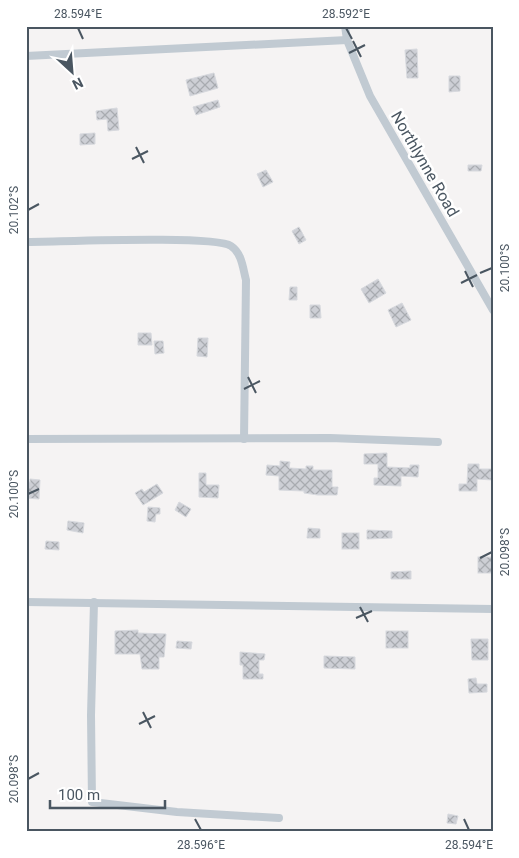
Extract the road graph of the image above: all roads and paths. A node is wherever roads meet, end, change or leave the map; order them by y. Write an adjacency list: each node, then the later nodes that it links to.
1 (345, 26): 2 (street, Northlynne Road)
2 (347, 40): 3 (street); 5 (street, Northlynne Road)
3 (26, 56)
4 (26, 242): 7 (street)
5 (493, 310)
6 (26, 439): 7 (street)
7 (244, 439): 8 (street)
8 (438, 442)
9 (26, 602): 10 (street)
10 (94, 602): 11 (street); 12 (street)
11 (493, 609)
12 (279, 818)

